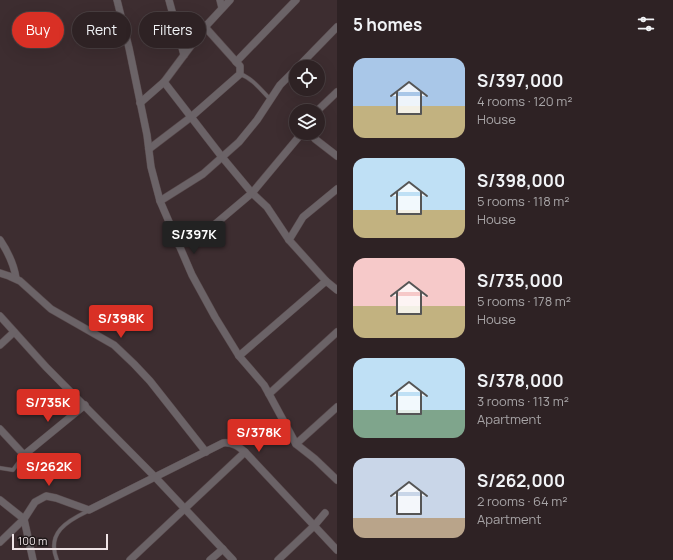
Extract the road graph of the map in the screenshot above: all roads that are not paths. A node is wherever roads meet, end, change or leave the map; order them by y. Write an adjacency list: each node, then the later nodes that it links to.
1 (117, 0): 19 (street)
2 (169, 0): 11 (street)
3 (220, 0): 6 (street)
4 (230, 0): 6 (street)
5 (296, 0): 13 (street)
6 (222, 8): 7 (street)
7 (206, 26)
8 (337, 27): 12 (street)
9 (206, 28): 13 (street)
10 (189, 48): 11 (street)
11 (184, 55): 16 (street)
12 (305, 60)
13 (236, 62): 14 (street)
14 (240, 74): 18 (lane); 21 (street)
15 (289, 76): 18 (street)
16 (164, 82): 19 (street); 21 (street)
17 (337, 92): 20 (street)
18 (270, 99): 26 (street)
19 (140, 103): 24 (street)
20 (324, 104)
21 (191, 117): 24 (street); 26 (street)
22 (296, 140): 28 (street)
23 (316, 140): 25 (street)
24 (149, 149): 29 (street)
25 (337, 156)
26 (222, 157): 28 (street); 29 (street)
27 (337, 189): 31 (street)
28 (252, 193): 31 (street); 32 (street)
29 (160, 201): 32 (street)
30 (0, 240): 34 (street)
31 (289, 240): 35 (street)
32 (178, 244): 41 (street)
33 (0, 273): 34 (street)
34 (16, 278): 47 (street)
35 (326, 281): 36 (street); 41 (street)
36 (337, 290)
37 (0, 316): 38 (street)
38 (14, 332): 40 (street); 43 (street)
39 (337, 332): 42 (street)
40 (0, 345)
41 (239, 356): 42 (street)
42 (269, 394): 46 (street)
43 (85, 405): 49 (street); 51 (street)
44 (337, 407): 46 (street)
45 (0, 429): 49 (street)
46 (296, 444): 52 (street)
47 (206, 452): 48 (street); 51 (street)
48 (245, 452): 55 (street); 58 (street)
49 (24, 455): 50 (lane)
50 (0, 468)
51 (155, 477): 54 (street); 55 (street)
52 (336, 477)
53 (0, 500): 57 (street)
54 (89, 510): 57 (street); 63 (lane)
55 (185, 510): 60 (street); 64 (street)
56 (325, 513): 58 (street)
57 (24, 519): 59 (street); 62 (street)
58 (314, 526): 61 (street); 67 (street)
59 (0, 542)
60 (223, 549): 65 (street); 66 (street)
61 (337, 550)
62 (33, 560)
63 (57, 560)
64 (130, 560)
65 (210, 560)
66 (233, 560)
67 (278, 560)

